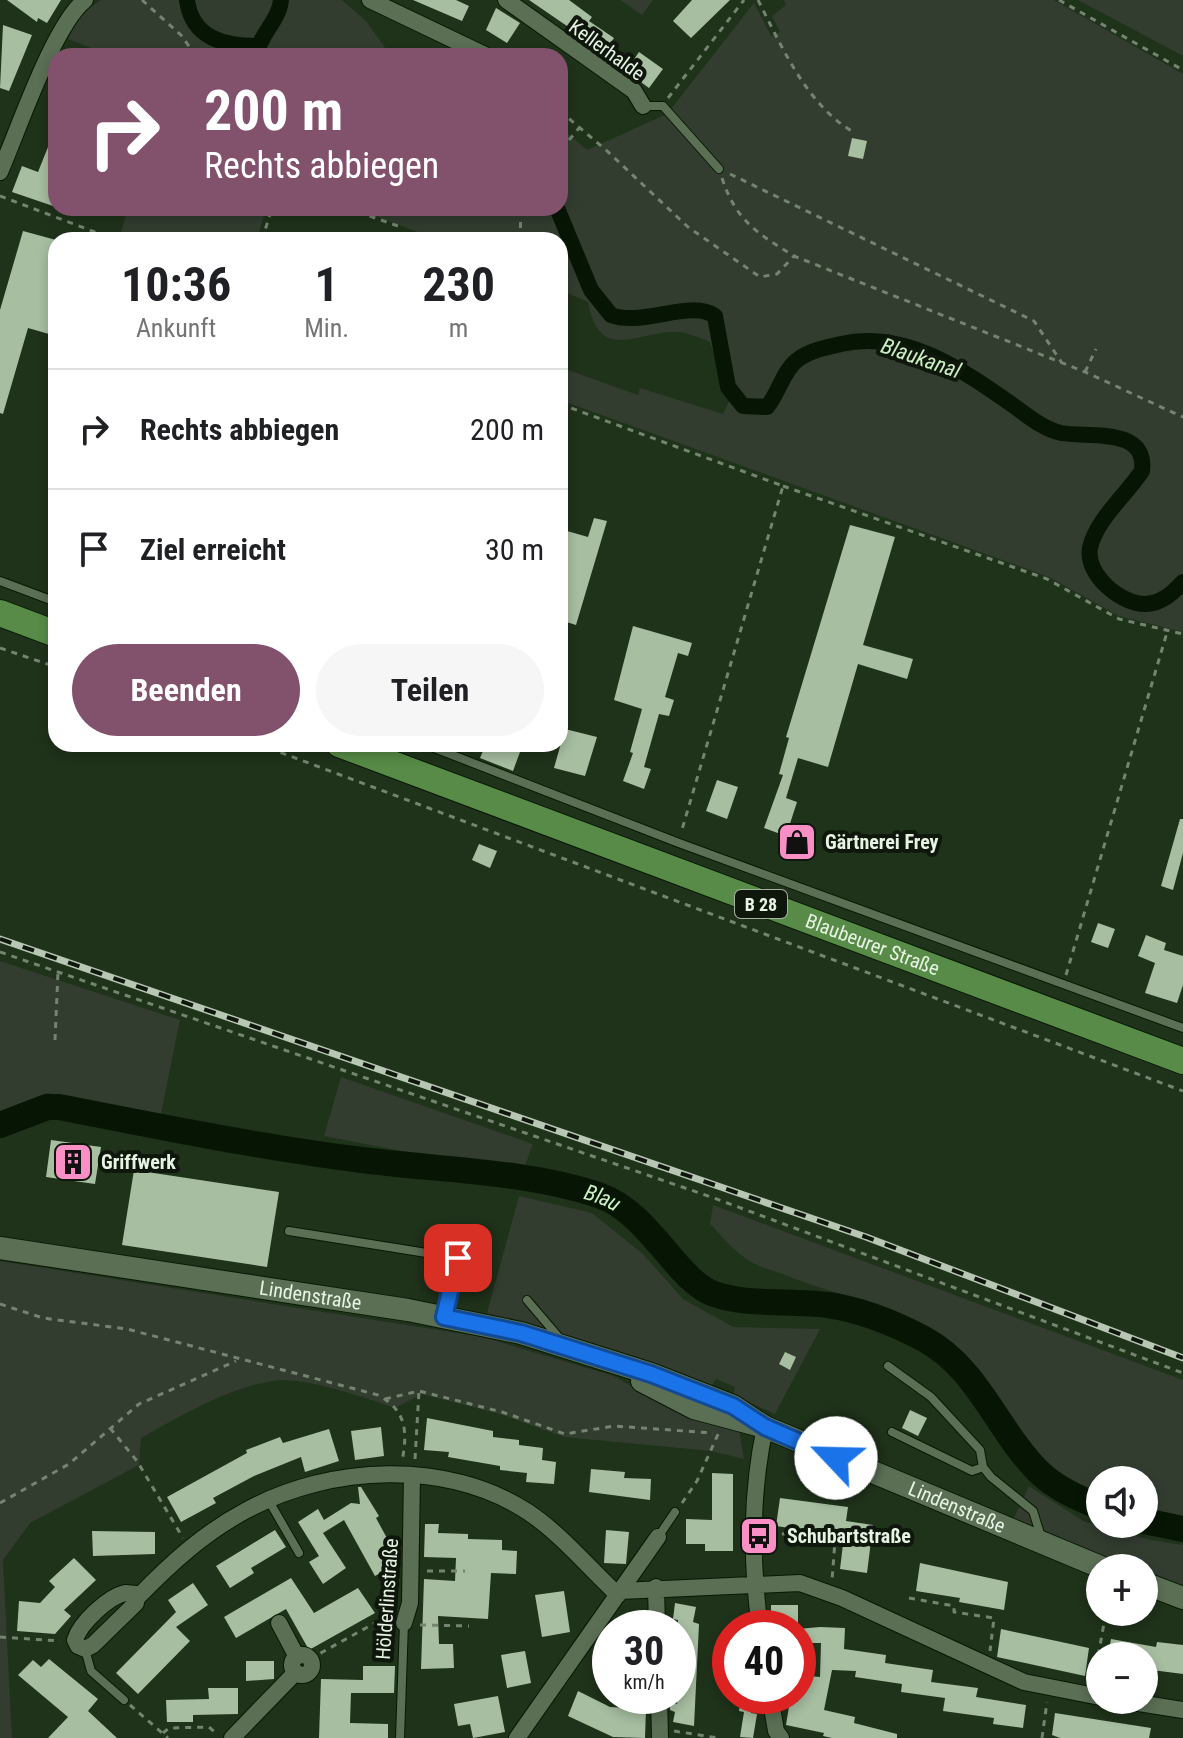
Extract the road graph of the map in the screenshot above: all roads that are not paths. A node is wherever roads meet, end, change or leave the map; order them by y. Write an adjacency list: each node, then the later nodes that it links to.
1 (85, 0): 4 (street)
2 (370, 0): 5 (street)
3 (506, 0): 7 (street, Kellerhalde)
4 (53, 48)
5 (470, 48)
6 (48, 61): 9 (street)
7 (643, 106): 8 (lane)
8 (719, 169)
9 (0, 171)
10 (0, 581): 11 (lane)
11 (48, 599)
12 (0, 613): 13 (main road)
13 (48, 631)
14 (360, 752): 17 (main road, Blaubeurer Straße / B 28)
15 (445, 752): 16 (lane, Blaubeurer Straße)
16 (1183, 1028)
17 (1183, 1061)
18 (289, 1231): 21 (lane)
19 (0, 1248): 21 (street, Lindenstraße)
20 (527, 1300): 22 (lane)
21 (444, 1317): 22 (street, Lindenstraße)
22 (568, 1347): 24 (street, Lindenstraße)
23 (888, 1366): 26 (lane)
24 (765, 1427): 31 (street, Lindenstraße); 34 (street)
25 (892, 1432): 26 (lane)
26 (983, 1467): 31 (lane)
27 (405, 1475): 28 (street); 37 (street); 42 (street, Hölderlinstraße)
28 (269, 1501): 32 (lane); 43 (street)
29 (675, 1512): 30 (lane)
30 (658, 1537): 37 (street)
31 (1043, 1545): 33 (street, Lindenstraße)
32 (299, 1553)
33 (1086, 1561)
34 (756, 1582): 35 (street); 40 (street); 44 (street)
35 (656, 1587): 37 (street); 39 (street)
36 (1158, 1588): 38 (street)
37 (619, 1593): 51 (street)
38 (1183, 1598)
39 (657, 1610)
40 (758, 1610)
41 (279, 1623): 49 (street)
42 (404, 1624): 50 (lane, Hölderlinstraße)
43 (80, 1644): 45 (lane)
44 (1086, 1694)
45 (124, 1700)
46 (1158, 1706): 47 (street)
47 (1183, 1710)
48 (773, 1714): 52 (street)
49 (232, 1738)
50 (400, 1738)
51 (517, 1738)
52 (781, 1738)

